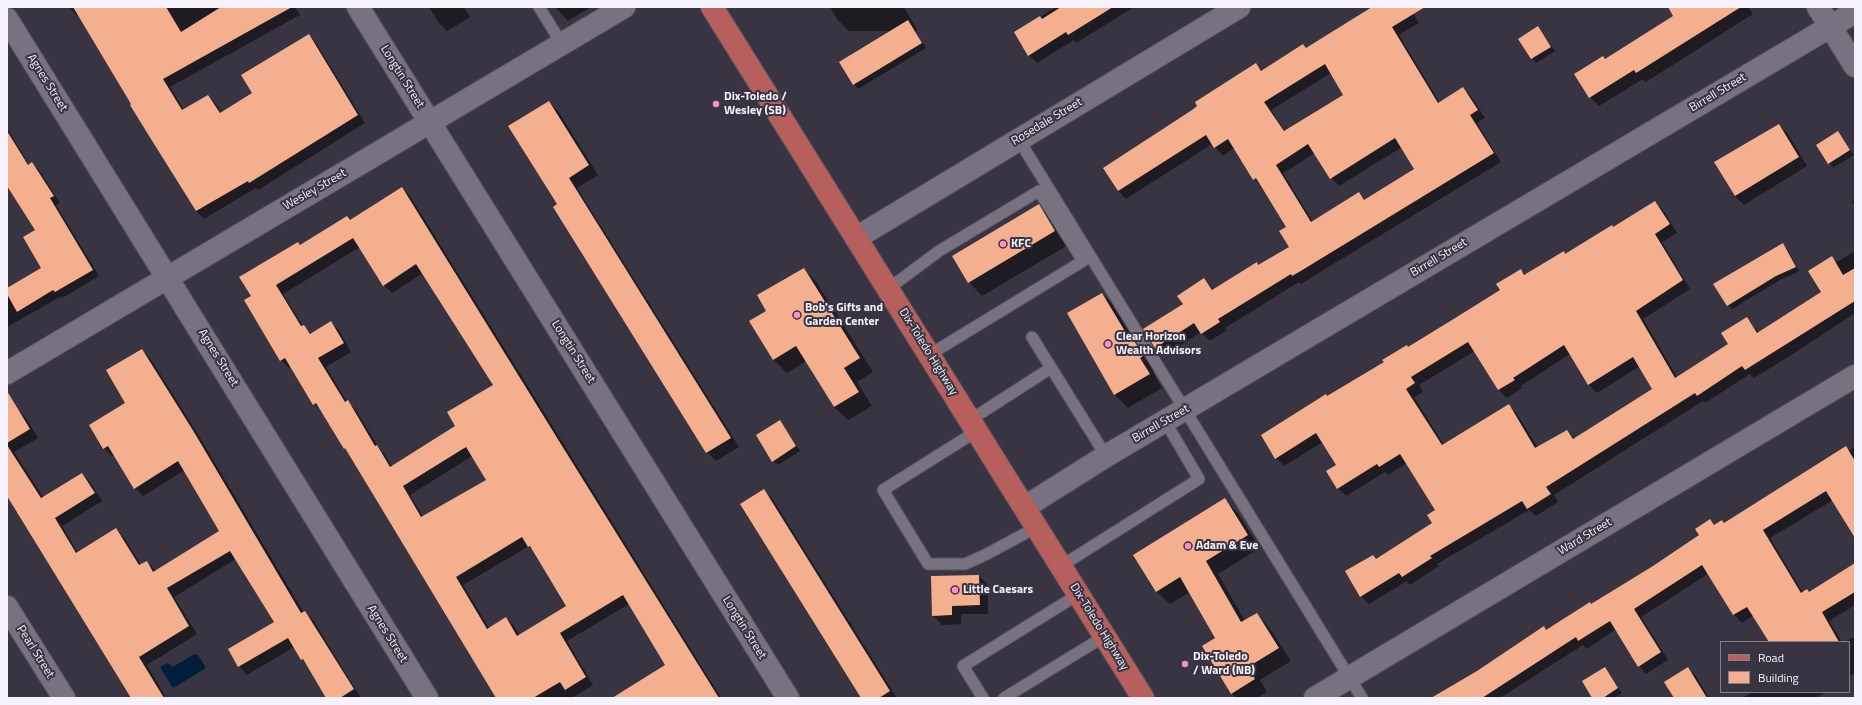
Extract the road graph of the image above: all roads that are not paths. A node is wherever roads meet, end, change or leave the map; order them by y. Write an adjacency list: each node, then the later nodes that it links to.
1 (358, 7): 12 (street, Longtin Street)
2 (539, 7): 10 (lane)
3 (624, 7): 10 (street, Wesley Street)
4 (712, 7): 14 (main road, Dix-Toledo Highway)
5 (1238, 7): 13 (street, Rosedale Street)
6 (1818, 7): 9 (street)
7 (1855, 12): 9 (street, Birrell Street)
8 (7, 20): 15 (street, Agnes Street)
9 (1831, 26): 11 (street); 22 (street, Birrell Street)
10 (562, 44): 12 (street, Wesley Street)
11 (1855, 66)
12 (430, 122): 15 (street, Wesley Street); 35 (street, Longtin Street)
13 (1019, 140): 14 (street, Rosedale Street); 22 (lane)
14 (856, 238): 16 (main road, Dix-Toledo Highway)
15 (167, 276): 20 (street, Wesley Street); 34 (street, Agnes Street)
16 (888, 289): 18 (main road, Dix-Toledo Highway); 18 (lane)
17 (1032, 337): 19 (lane)
18 (929, 355): 24 (main road, Dix-Toledo Highway)
19 (1051, 368): 24 (lane); 25 (lane)
20 (7, 373)
21 (1855, 376): 32 (street, Ward Street)
22 (1185, 410): 23 (street, Birrell Street); 32 (lane)
23 (1165, 422): 25 (street, Birrell Street); 28 (lane)
24 (973, 426): 26 (main road, Dix-Toledo Highway); 27 (lane)
25 (1106, 456): 26 (street, Birrell Street)
26 (1025, 507): 27 (main road, Dix-Toledo Highway)
27 (1037, 527): 28 (main road, Dix-Toledo Highway)
28 (1061, 566): 29 (main road, Dix-Toledo Highway)
29 (1079, 594): 31 (main road, Dix-Toledo Highway); 36 (lane)
30 (7, 606): 33 (street, Pearl Street)
31 (1104, 636): 37 (lane); 38 (main road, Dix-Toledo Highway)
32 (1349, 678): 39 (street, Ward Street); 40 (lane)
33 (64, 698)
34 (427, 698)
35 (788, 698)
36 (983, 698)
37 (1004, 698)
38 (1143, 698)
39 (1315, 698)
40 (1362, 698)

